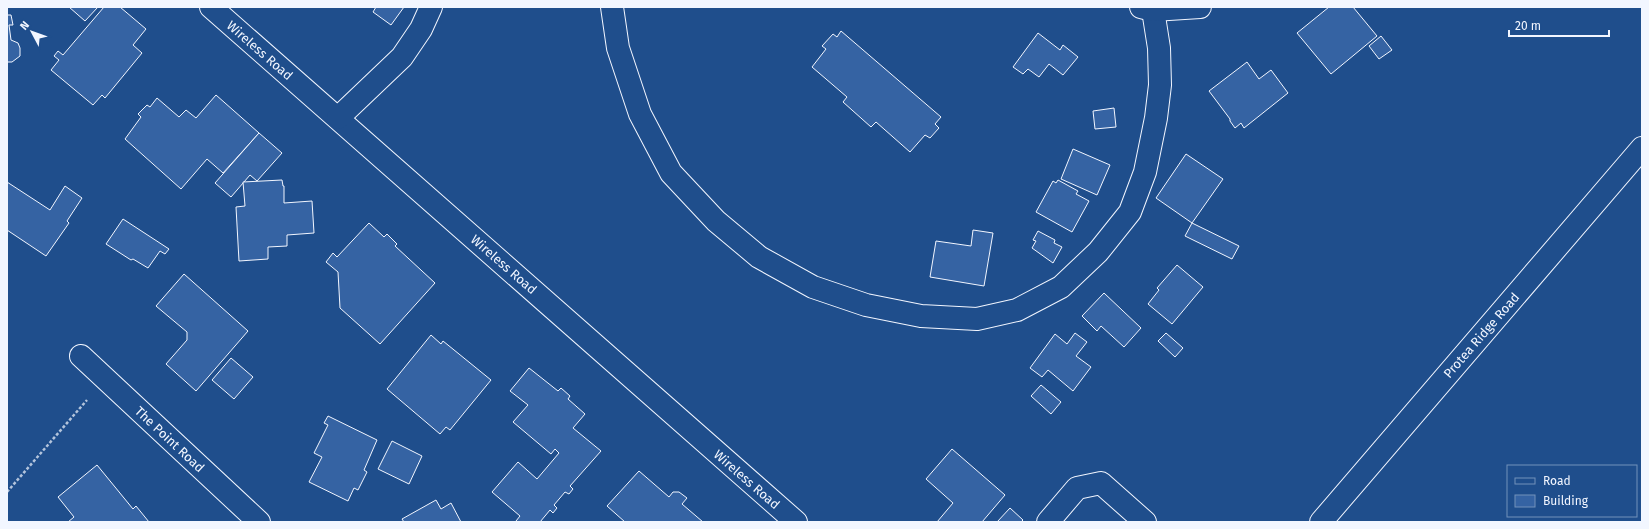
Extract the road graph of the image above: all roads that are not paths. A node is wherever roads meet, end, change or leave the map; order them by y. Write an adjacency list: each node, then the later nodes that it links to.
1 (211, 7): 6 (street, Wireless Road)
2 (431, 7): 6 (street)
3 (612, 7): 5 (street)
4 (1200, 7): 5 (street)
5 (1147, 9)
6 (338, 118): 10 (street, Wireless Road)
7 (1642, 148): 13 (street, Protea Ridge Road)
8 (81, 356): 9 (street, The Point Road)
9 (259, 522)
10 (796, 522)
11 (1048, 522): 12 (street)
12 (1145, 522)
13 (1321, 522)

